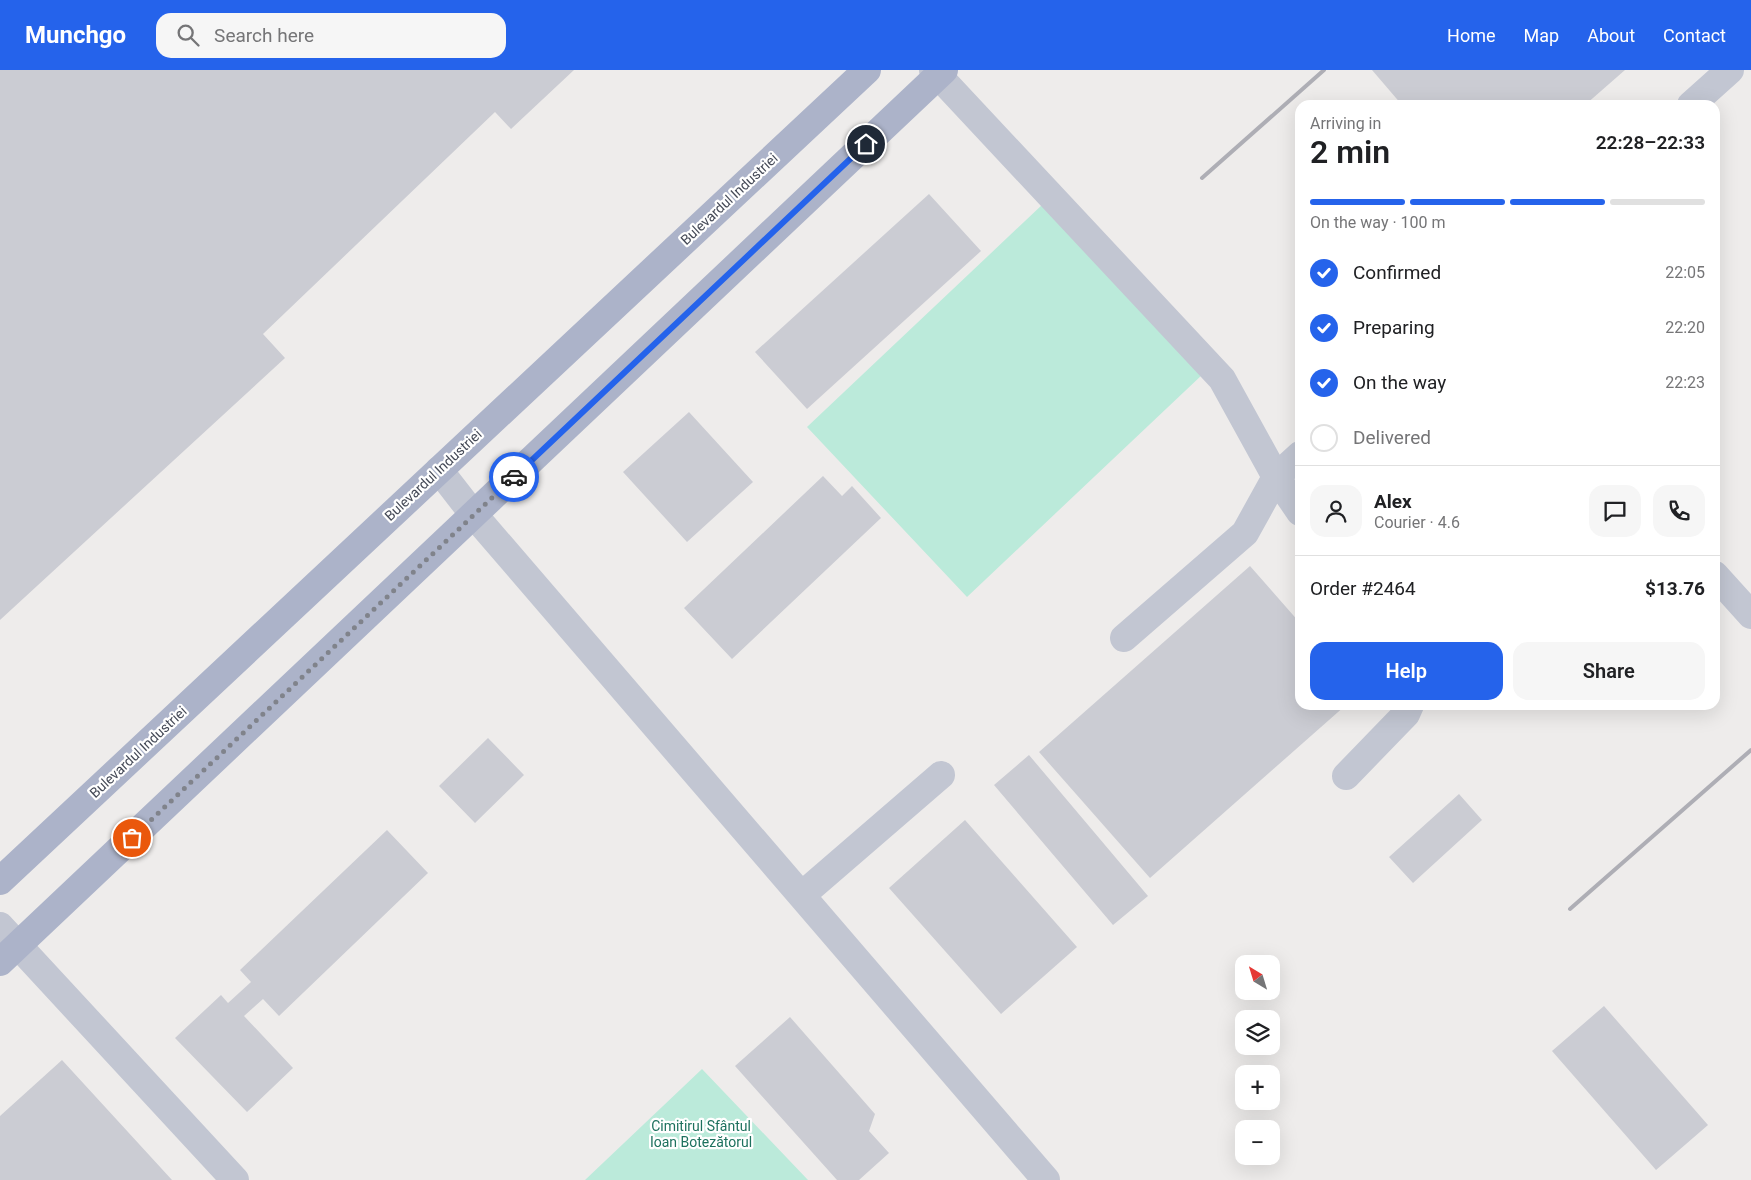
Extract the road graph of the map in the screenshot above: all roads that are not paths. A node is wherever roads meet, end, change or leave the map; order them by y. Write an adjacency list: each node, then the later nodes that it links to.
1 (867, 70): 6 (main road, Bulevardul Industriei)
2 (1730, 70): 4 (street)
3 (938, 72): 7 (street); 9 (main road)
4 (1697, 100)
5 (1295, 459): 7 (street)
6 (439, 470): 9 (street); 16 (main road, Bulevardul Industriei)
7 (1276, 476): 8 (street); 12 (street)
8 (1295, 504)
9 (474, 515): 17 (street); 18 (main road)
10 (1720, 581): 11 (street)
11 (1751, 615)
12 (1124, 638)
13 (1408, 710): 15 (street)
14 (941, 775): 17 (street)
15 (1346, 776)
16 (0, 880)
17 (802, 895): 20 (street)
18 (6, 945): 19 (street)
19 (235, 1180)
20 (1046, 1180)

